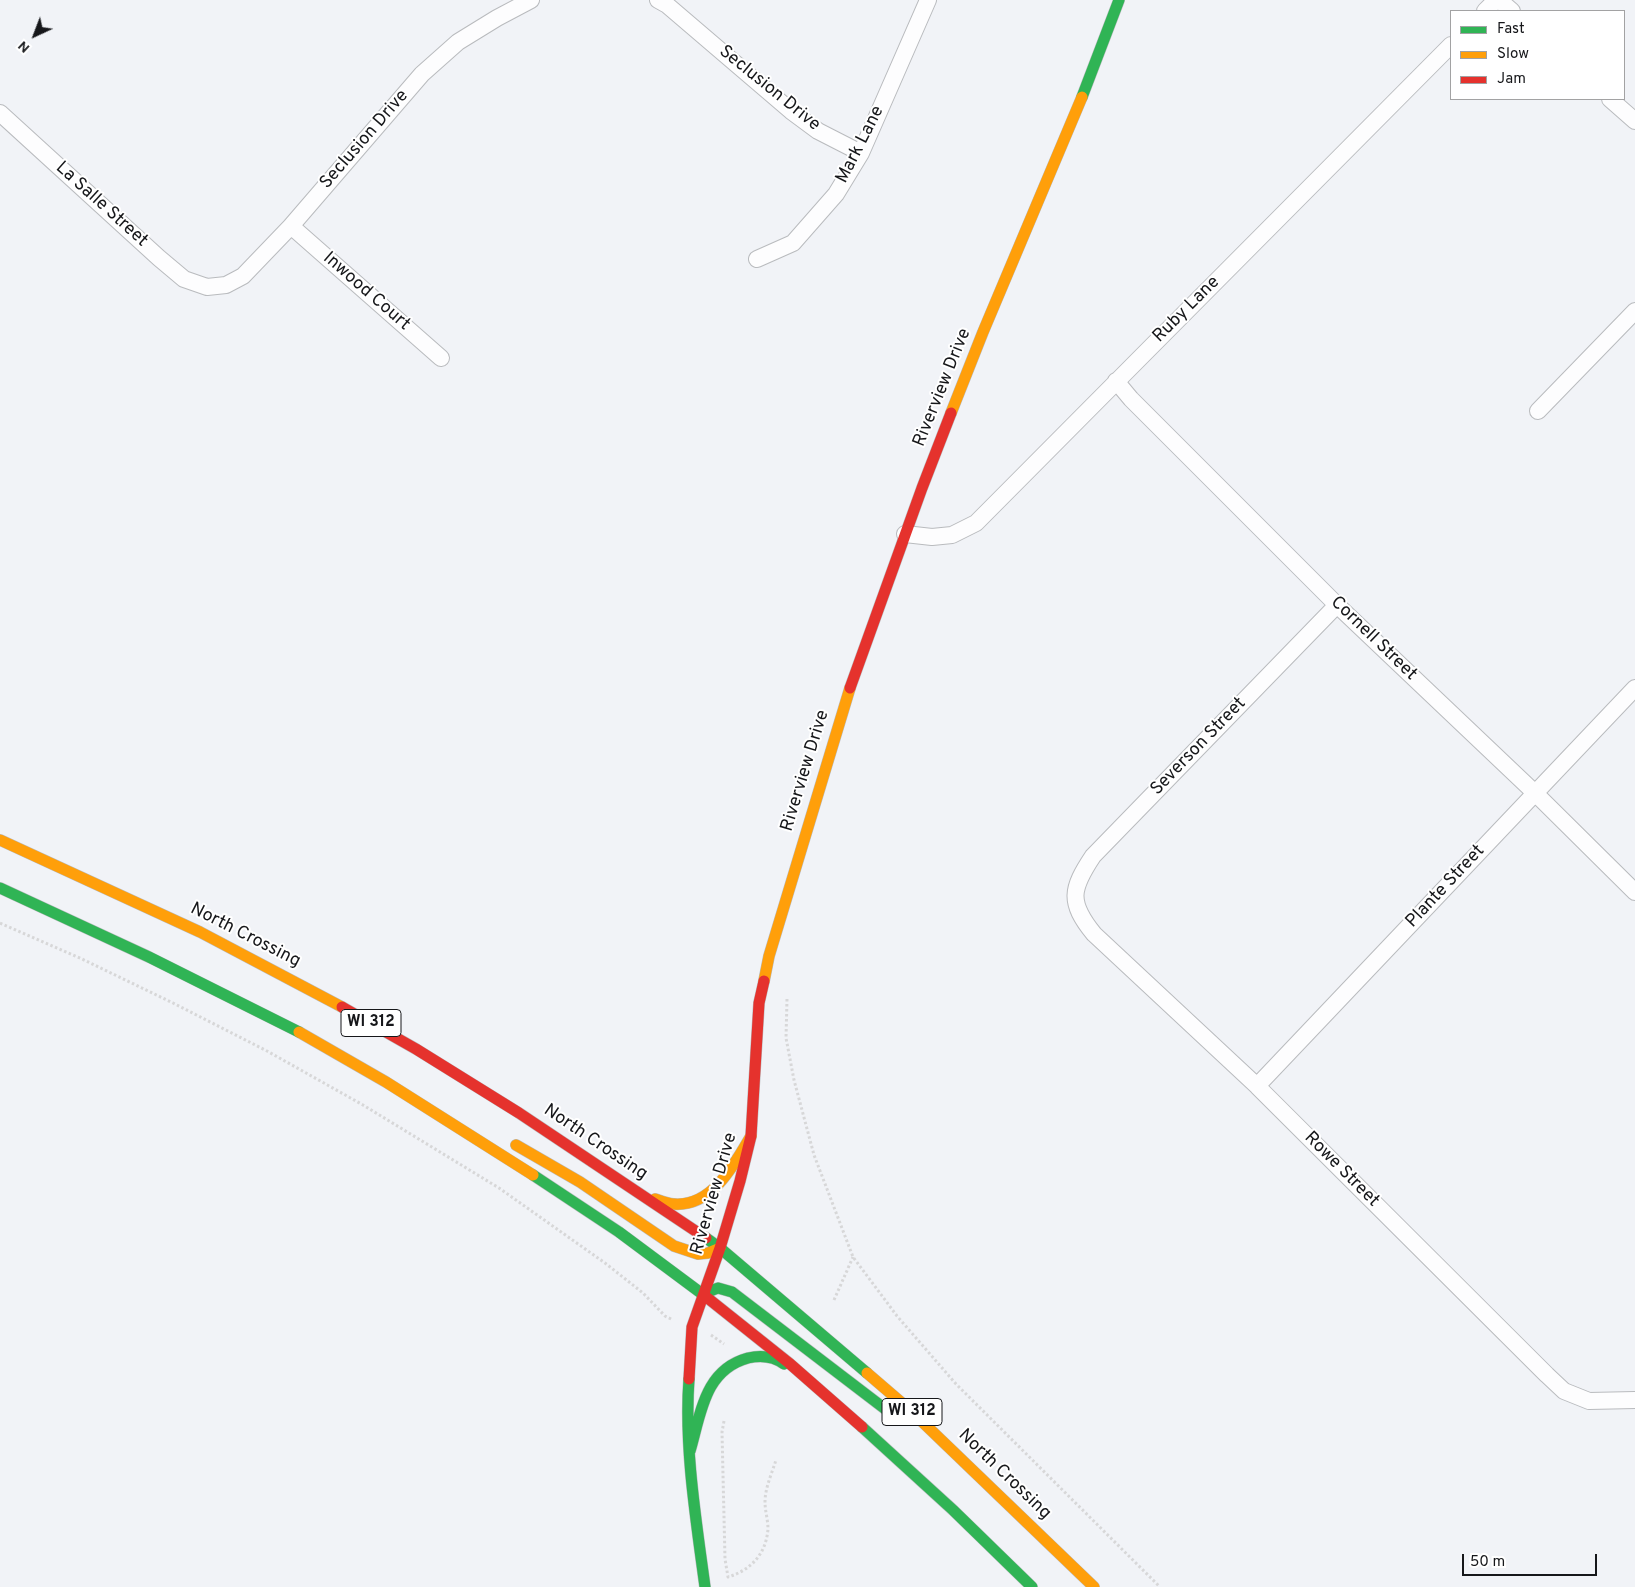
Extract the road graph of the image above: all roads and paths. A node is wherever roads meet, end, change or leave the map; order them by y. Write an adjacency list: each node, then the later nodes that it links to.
1 (531, 0): 13 (street, Seclusion Drive)
2 (658, 0): 12 (street, Seclusion Drive)
3 (928, 0): 12 (street, Mark Lane)
4 (1118, 0): 20 (main road, Riverview Drive)
5 (1497, 0): 6 (street); 7 (street)
6 (1486, 10)
7 (1511, 10)
8 (1450, 46): 18 (street, Ruby Lane)
9 (1611, 100): 11 (street)
10 (0, 113): 15 (street, La Salle Street)
11 (1635, 121)
12 (860, 154): 14 (street, Mark Lane)
13 (291, 226): 15 (street, Seclusion Drive); 17 (street, Inwood Court)
14 (757, 259)
15 (208, 287)
16 (1635, 311): 19 (street)
17 (441, 358)
18 (1116, 381): 20 (street, Ruby Lane); 21 (street, Cornell Street)
19 (1538, 411)
20 (905, 534): 33 (main road, Riverview Drive)
21 (1336, 605): 23 (street, Cornell Street); 27 (street, Severson Street)
22 (1635, 688): 23 (street, Plante Street)
23 (1535, 793): 26 (street, Cornell Street); 30 (street, Plante Street)
24 (0, 840): 35 (main road, North Crossing / WI 312)
25 (0, 888): 31 (main road, WI 312)
26 (1635, 892)
27 (1074, 896): 30 (street, Rowe Street)
28 (0, 923): 40 (path)
29 (787, 999): 37 (path)
30 (1257, 1086): 43 (street, Rowe Street)
31 (405, 1093): 32 (main road); 38 (main road, WI 312)
32 (482, 1130)
33 (751, 1136): 35 (main road); 36 (main road, Riverview Drive)
34 (508, 1142): 36 (main road)
35 (628, 1185): 36 (main road, North Crossing / WI 312)
36 (720, 1248): 38 (main road, Riverview Drive); 49 (main road, North Crossing / WI 312)
37 (853, 1257): 39 (path); 53 (path)
38 (703, 1294): 40 (main road, Riverview Drive); 42 (main road, WI 312); 45 (main road)
39 (834, 1300)
40 (692, 1327): 41 (path); 47 (main road, Riverview Drive)
41 (739, 1361): 42 (main road); 47 (main road)
42 (794, 1369): 51 (main road, WI 312)
43 (1635, 1400)
44 (724, 1417): 48 (path)
45 (901, 1420)
46 (916, 1432): 49 (main road)
47 (690, 1451): 50 (main road, Riverview Drive)
48 (776, 1460)
49 (1000, 1494): 52 (main road, North Crossing / WI 312)
50 (705, 1587)
51 (1032, 1587)
52 (1094, 1587)
53 (1160, 1587)

